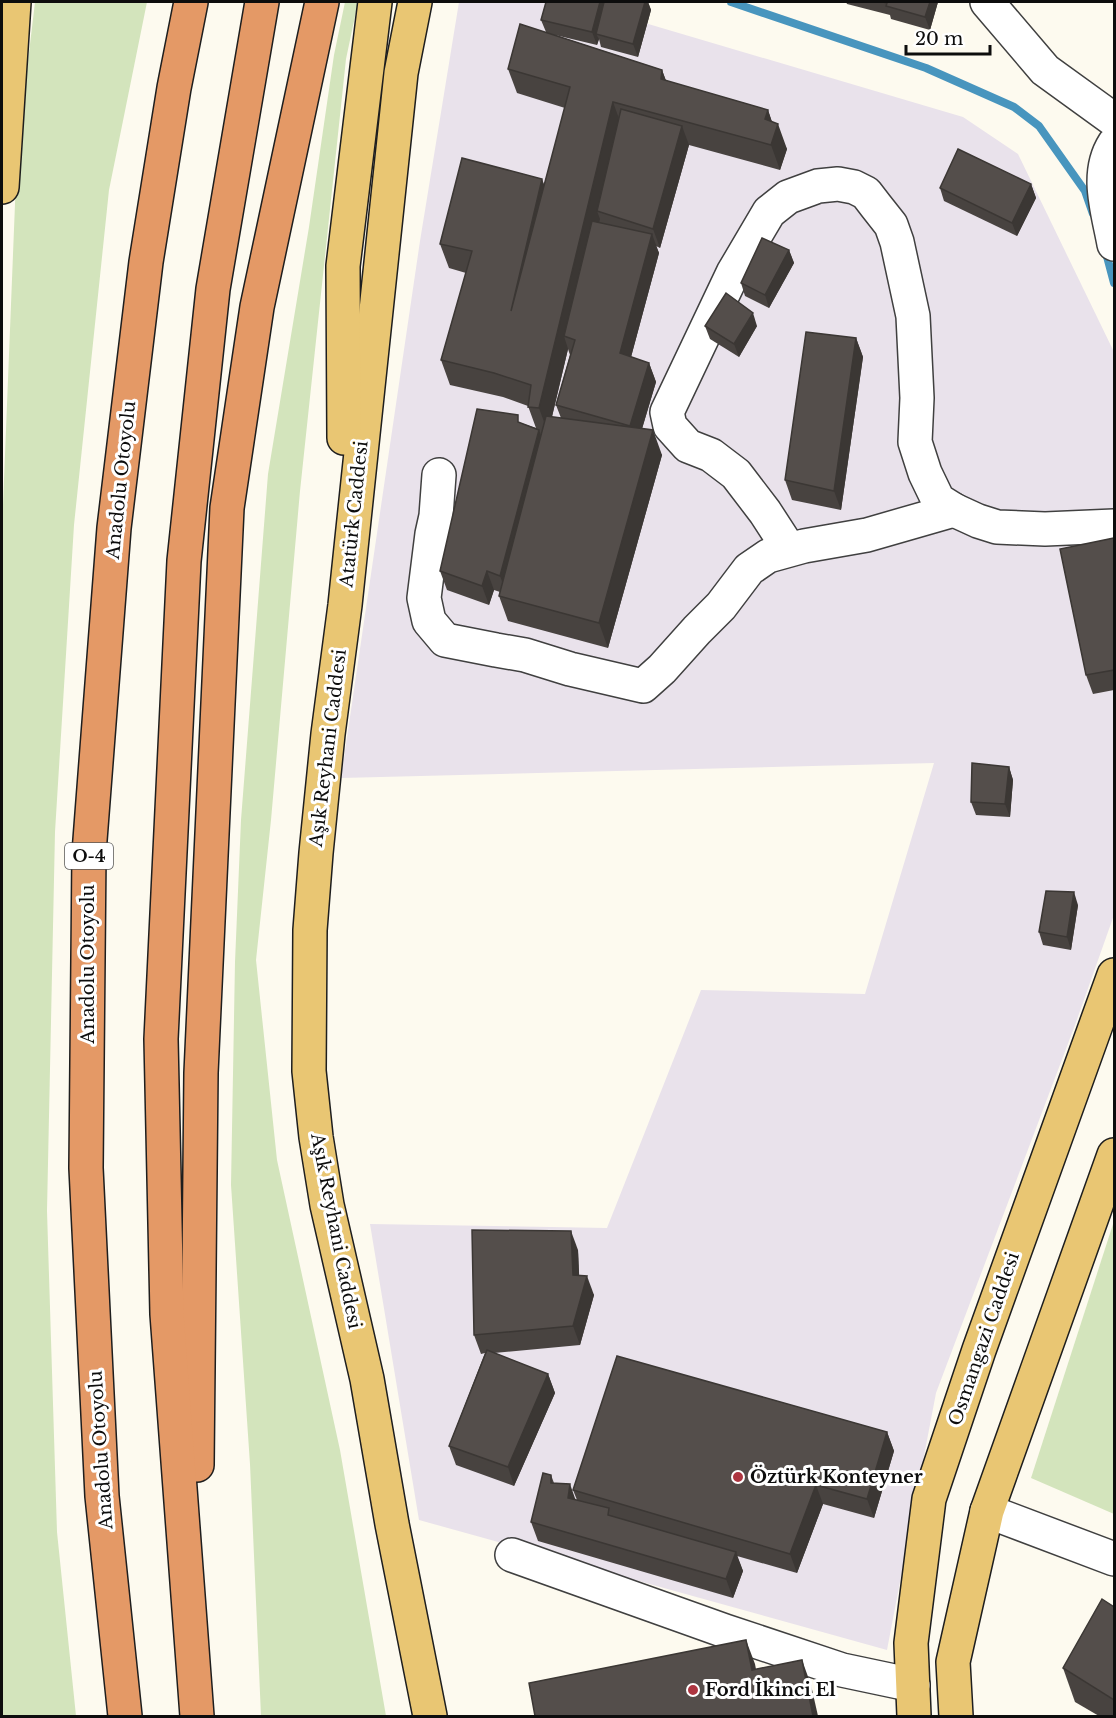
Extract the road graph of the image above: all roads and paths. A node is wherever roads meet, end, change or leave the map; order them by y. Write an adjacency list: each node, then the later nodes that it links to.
1 (14, 2): 10 (main road)
2 (191, 2): 25 (highway, Anadolu Otoyolu / O-4)
3 (262, 2): 23 (highway)
4 (322, 2): 23 (highway)
5 (375, 2): 16 (main road, Atatürk Caddesi)
6 (414, 2): 16 (main road, Atatürk Caddesi)
7 (987, 2): 8 (street)
8 (1114, 120)
9 (1114, 144): 11 (street)
10 (2, 187)
11 (1114, 244)
12 (439, 475): 15 (street)
13 (954, 510): 14 (street); 15 (street); 15 (street)
14 (1114, 526)
15 (789, 549)
16 (345, 605): 24 (main road, Aşık Reyhani Caddesi)
17 (1114, 975): 22 (main road, Osmangazi Caddesi)
18 (1114, 1155): 19 (main road)
19 (987, 1511): 21 (street); 26 (main road)
20 (512, 1555): 22 (street)
21 (1114, 1559)
22 (913, 1701)
23 (196, 1707)
24 (429, 1714)
25 (125, 1716)
26 (956, 1716)

